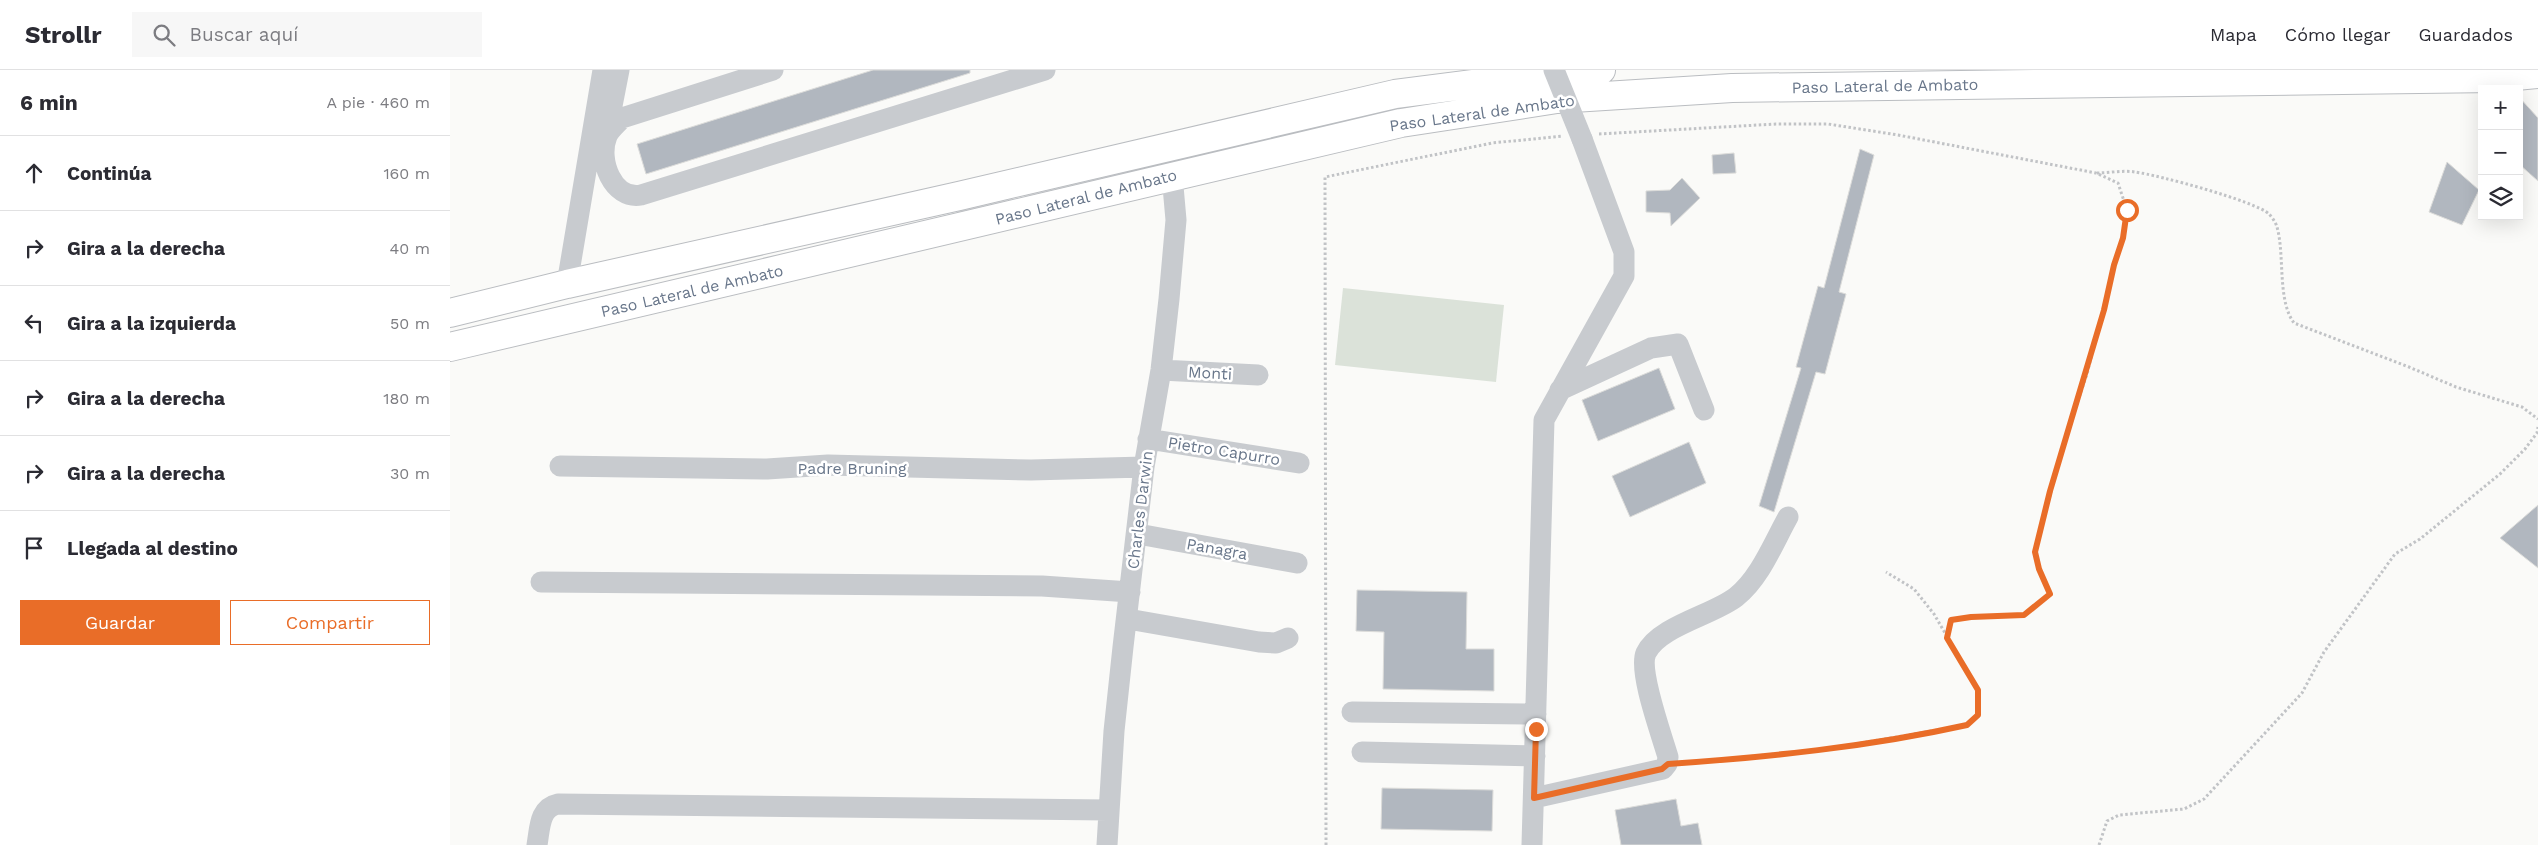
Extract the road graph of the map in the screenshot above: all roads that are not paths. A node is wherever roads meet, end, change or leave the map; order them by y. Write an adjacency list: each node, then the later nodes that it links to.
1 (602, 70): 12 (street)
2 (619, 70): 8 (street)
3 (773, 70): 8 (street)
4 (1045, 70): 8 (street)
5 (1554, 70): 17 (street, bridge)
6 (1601, 70): 10 (highway, Paso Lateral de Ambato)
7 (2538, 74): 9 (highway, Paso Lateral de Ambato)
8 (622, 118)
9 (1172, 175): 11 (highway, Paso Lateral de Ambato); 15 (street, Charles Darwin)
10 (959, 196): 11 (highway); 12 (highway, Paso Lateral de Ambato)
11 (966, 227): 14 (highway, Paso Lateral de Ambato)
12 (567, 284): 13 (highway, Paso Lateral de Ambato)
13 (450, 313)
14 (450, 347)
15 (1162, 370): 16 (street, Monti); 19 (street, Charles Darwin)
16 (1258, 375)
17 (1560, 390): 18 (street); 31 (street)
18 (1704, 410)
19 (1148, 439): 20 (street, Pietro Capurro); 22 (street, Charles Darwin)
20 (1299, 463)
21 (560, 466): 22 (street, Padre Bruning)
22 (1144, 468): 24 (street, Charles Darwin)
23 (1788, 518): 34 (street)
24 (1138, 534): 25 (street, Panagra); 27 (street, Charles Darwin)
25 (1297, 563)
26 (540, 582): 27 (street)
27 (1130, 592): 28 (street, Charles Darwin)
28 (1128, 619): 29 (street); 35 (street, Charles Darwin)
29 (1288, 638)
30 (1352, 712): 31 (street)
31 (1536, 714): 33 (street)
32 (1362, 752): 33 (street)
33 (1535, 756): 34 (street)
34 (1534, 798): 38 (street)
35 (1108, 810): 36 (street); 37 (street, Charles Darwin)
36 (537, 845)
37 (1107, 845)
38 (1532, 845)

